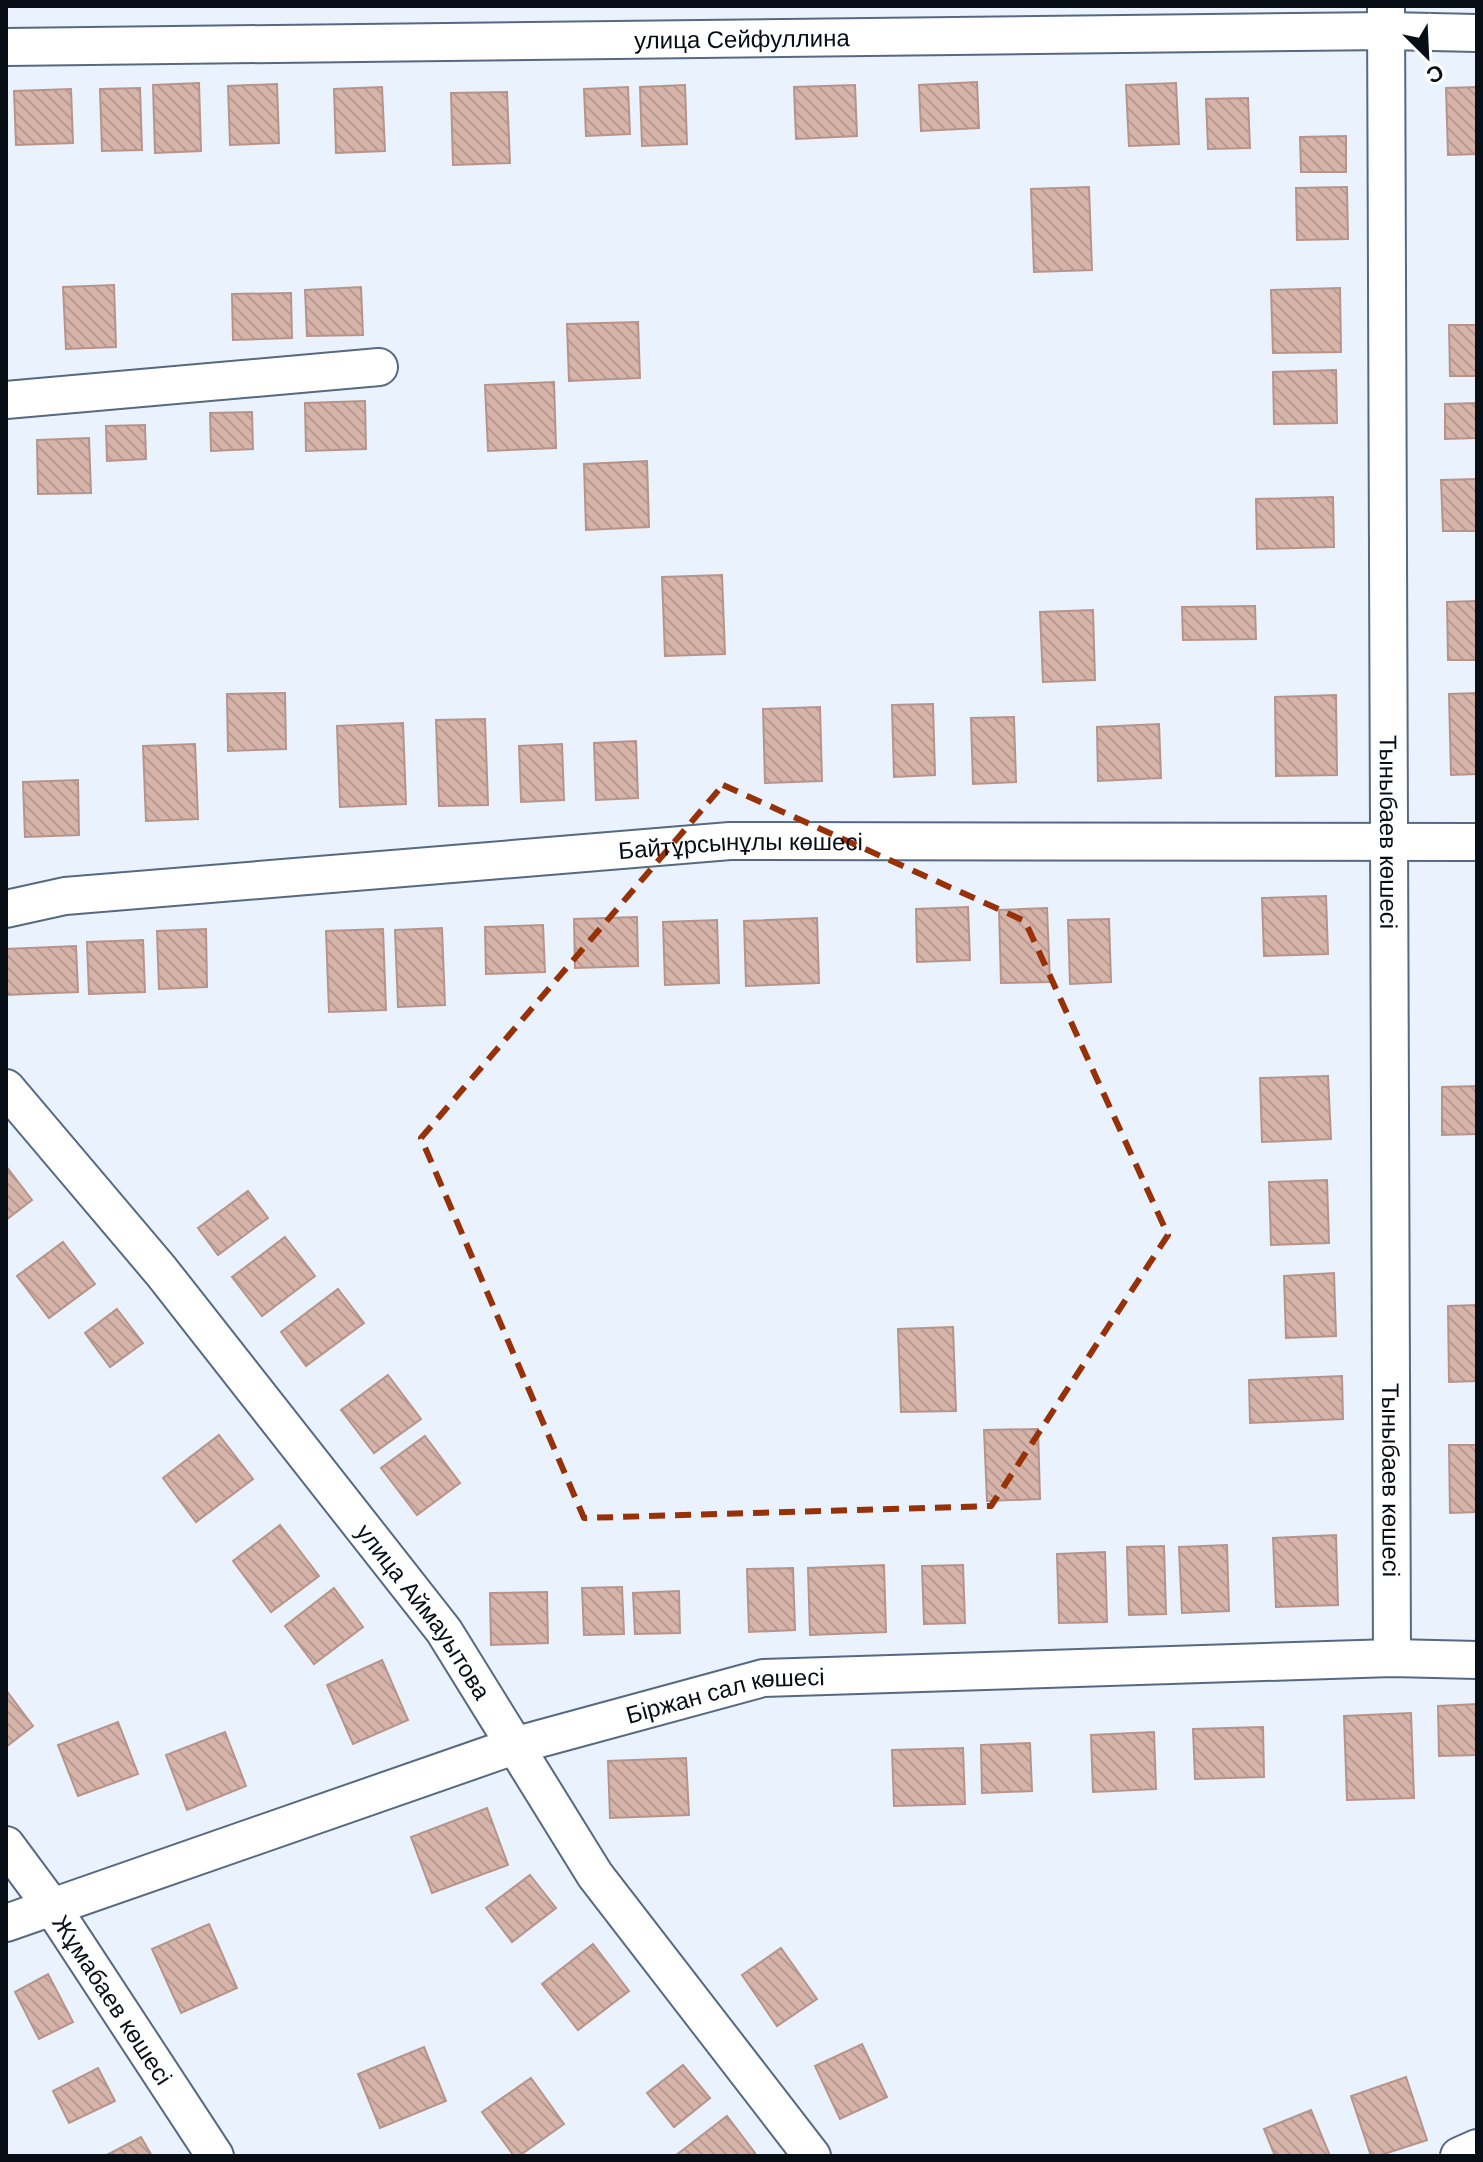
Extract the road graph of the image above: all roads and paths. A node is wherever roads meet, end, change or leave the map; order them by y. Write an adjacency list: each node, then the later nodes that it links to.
1 (1387, 18): 2 (street, улица Сейфуллина); 3 (street, улица Сейфуллина); 7 (street, Тыныбаев көшесі)
2 (1477, 33)
3 (6, 47)
4 (379, 367): 5 (street)
5 (6, 400)
6 (1477, 842): 7 (street, Байтұрсынұлы көшесі)
7 (1387, 843): 8 (street, Байтұрсынұлы көшесі); 10 (street, Тыныбаев көшесі)
8 (6, 909)
9 (6, 1088): 12 (street, улица Аймауытова)
10 (1392, 1658): 11 (street, Біржан сал көшесі); 12 (street, Біржан сал көшесі)
11 (1477, 1660)
12 (517, 1745): 14 (street, Біржан сал көшесі); 18 (street, улица Аймауытова)
13 (6, 1845): 14 (street, Жұмабаев көшесі)
14 (52, 1907): 15 (street, Біржан сал көшесі); 17 (street, Жұмабаев көшесі)
15 (6, 1923)
16 (1477, 2148): 19 (street)
17 (215, 2156)
18 (812, 2156)
19 (1459, 2156)

